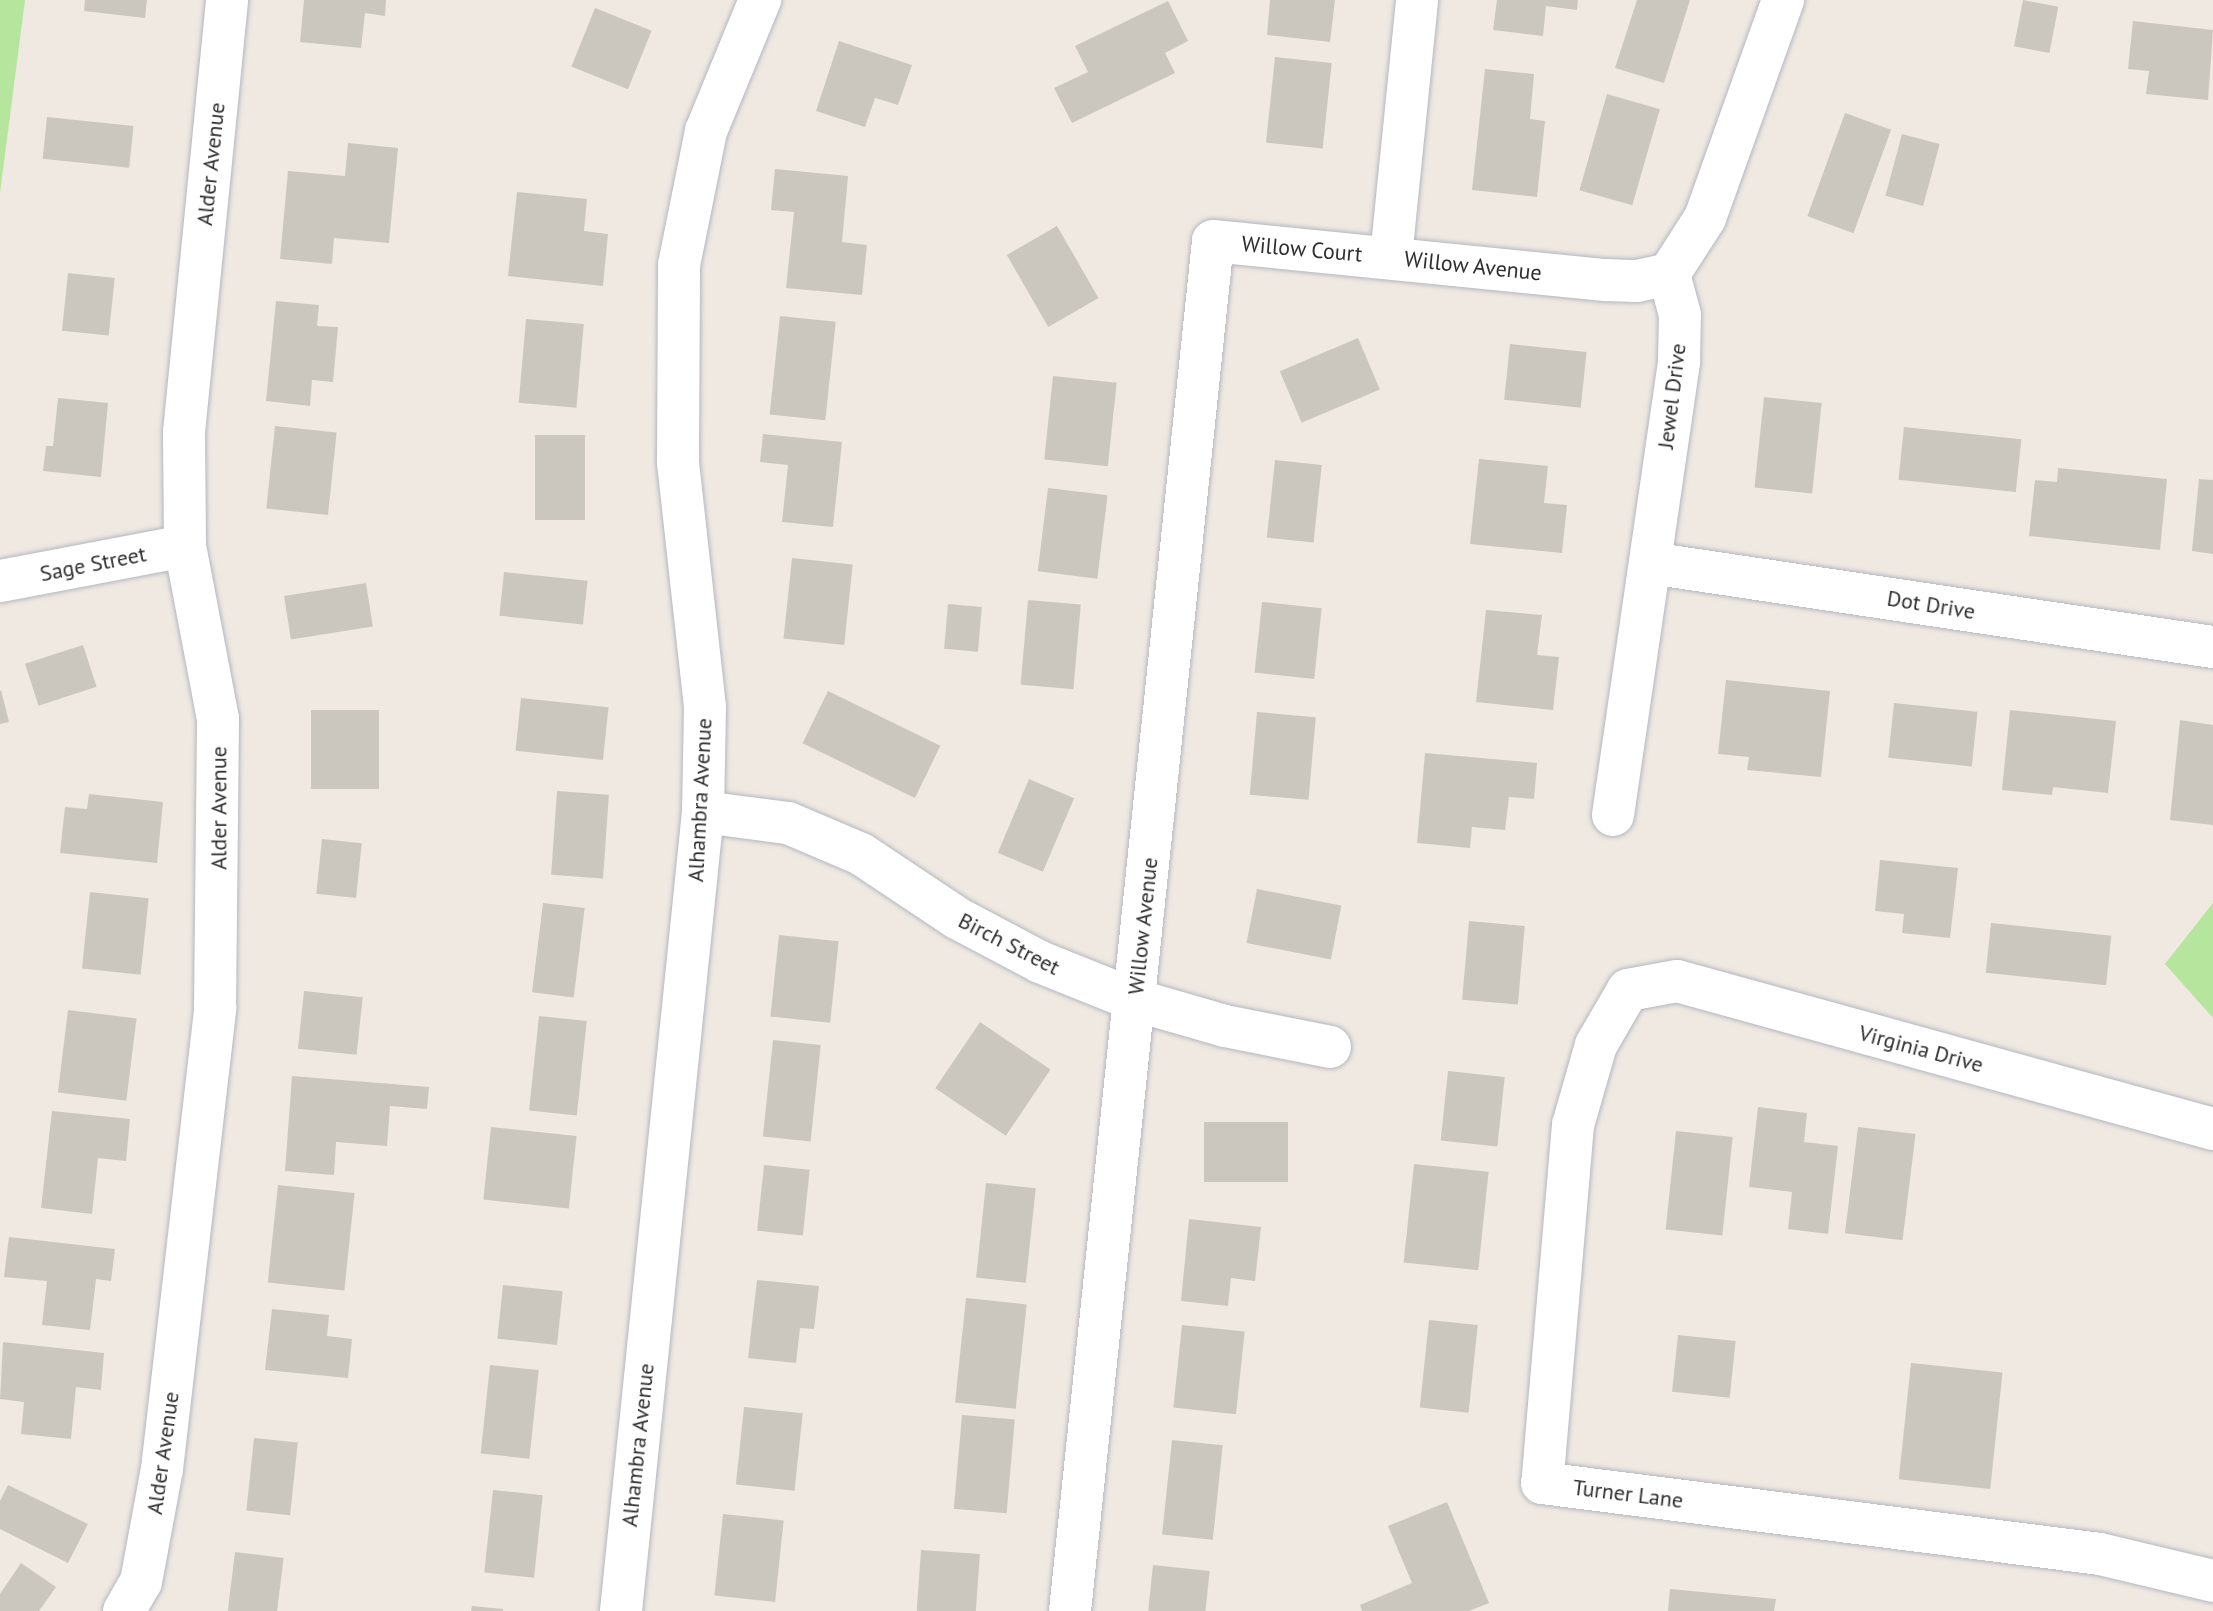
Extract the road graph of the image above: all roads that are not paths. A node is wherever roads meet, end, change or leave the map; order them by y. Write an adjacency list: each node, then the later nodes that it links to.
1 (227, 0): 8 (street, Alder Avenue)
2 (760, 0): 12 (street, Alhambra Avenue)
3 (1417, 0): 6 (street, Willow Avenue)
4 (1783, 0): 7 (street)
5 (1213, 241): 6 (street, Willow Court); 15 (street, Willow Avenue)
6 (1391, 257): 7 (street, Willow Avenue)
7 (1669, 274): 9 (street, Jewel Drive)
8 (185, 546): 10 (street, Sage Street); 19 (street, Alder Avenue)
9 (1650, 563): 11 (street, Dot Drive); 13 (street, Jewel Drive)
10 (0, 581)
11 (2213, 647)
12 (703, 812): 15 (street, Birch Street); 20 (street, Alhambra Avenue)
13 (1613, 815)
14 (1628, 990): 17 (street, Virginia Drive); 18 (street, Turner Lane)
15 (1135, 1000): 16 (street, Birch Street); 21 (street, Willow Avenue)
16 (1330, 1047)
17 (2213, 1129)
18 (2213, 1581)
19 (124, 1611)
20 (621, 1611)
21 (1070, 1611)

